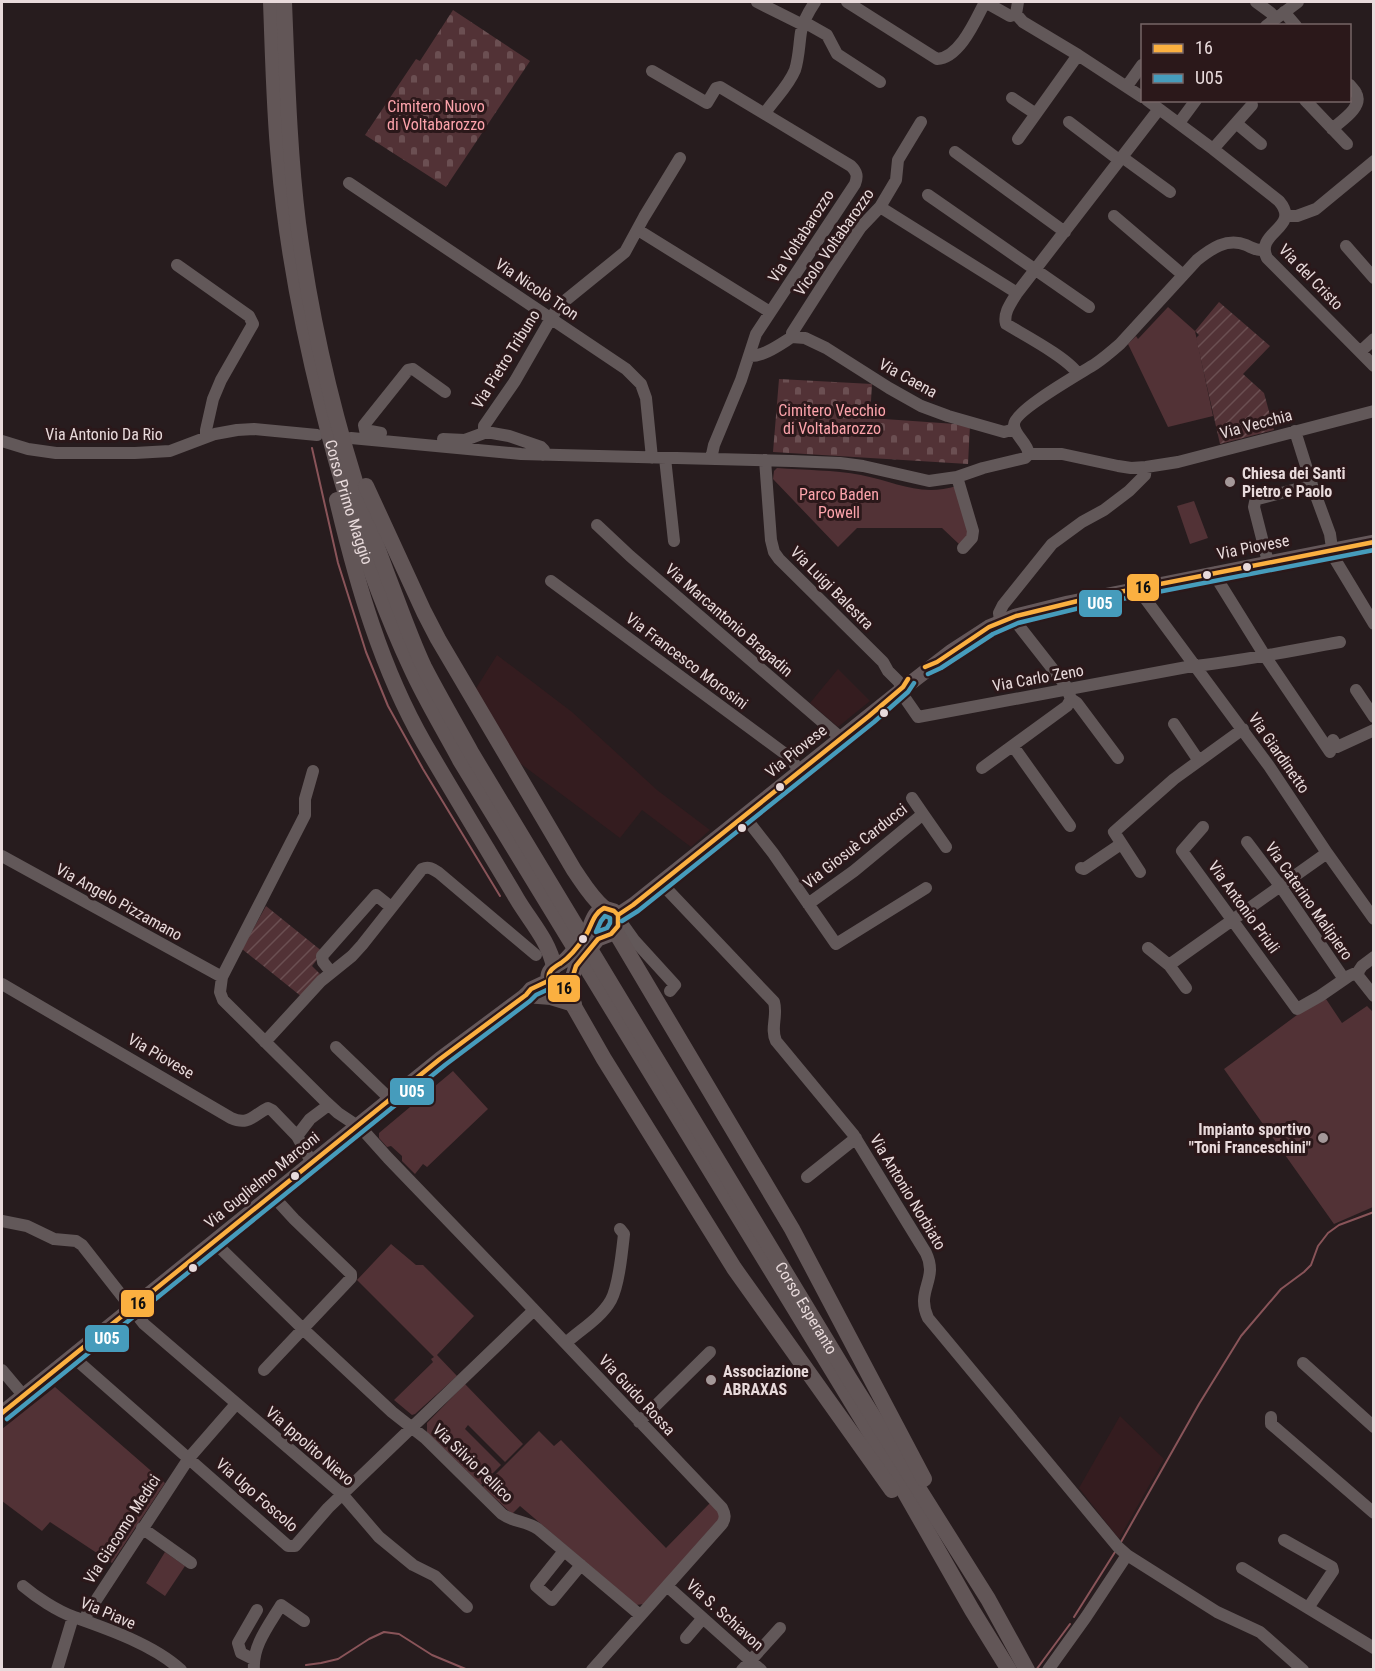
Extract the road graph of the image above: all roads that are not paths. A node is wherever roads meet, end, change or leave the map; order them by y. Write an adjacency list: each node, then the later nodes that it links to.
1 (271, 2): 65 (highway, Corso Primo Maggio)
2 (284, 2): 65 (highway, Corso Primo Maggio)
3 (757, 2): 12 (street)
4 (815, 2): 12 (street)
5 (848, 2): 9 (street)
6 (985, 2): 9 (street); 10 (street)
7 (1256, 2): 11 (street)
8 (1298, 2): 11 (street)
9 (863, 5)
10 (1017, 8): 14 (street)
11 (1275, 19): 13 (street)
12 (804, 24): 17 (street); 27 (street)
13 (1290, 24)
14 (1078, 55): 18 (street); 28 (street)
15 (1141, 68): 18 (street)
16 (652, 71): 27 (street, Via Voltabarozzo)
17 (880, 82)
18 (1127, 86): 20 (street)
19 (1351, 86): 33 (street)
20 (1141, 96)
21 (1012, 98): 28 (street)
22 (1150, 102): 26 (street, Via del Cristo)
23 (1195, 102): 31 (street)
24 (1307, 102): 33 (street)
25 (1252, 105): 32 (street)
26 (1159, 109): 31 (street, Via del Cristo); 40 (street)
27 (765, 113): 58 (street, Via Voltabarozzo)
28 (1036, 114): 34 (street)
29 (921, 122): 45 (street, Vicolo Voltabarozzo)
30 (1069, 122): 40 (street)
31 (1179, 123): 37 (street, Via del Cristo)
32 (1236, 123): 35 (street); 37 (street)
33 (1332, 129): 36 (street)
34 (1018, 140)
35 (1261, 144)
36 (1347, 144)
37 (1213, 149): 47 (street, Via del Cristo)
38 (956, 152): 49 (street)
39 (680, 158): 48 (street, Via Pietro Tribuno)
40 (1120, 159): 43 (street); 49 (street)
41 (1373, 163): 47 (street)
42 (349, 183): 59 (street, Via Nicolò Tron)
43 (1170, 192)
44 (928, 195): 53 (street)
45 (880, 207): 56 (street); 60 (street, Vicolo Voltabarozzo)
46 (1114, 216): 54 (street)
47 (1286, 216): 51 (street, Via del Cristo)
48 (638, 230): 58 (street); 59 (street, Via Pietro Tribuno)
49 (1065, 232): 53 (street)
50 (1346, 246): 55 (street)
51 (1264, 250): 54 (street); 62 (street, Via del Cristo)
52 (177, 266): 73 (street)
53 (1036, 269): 56 (street); 57 (street)
54 (1183, 275): 66 (street)
55 (1374, 278)
56 (1017, 293): 66 (street)
57 (1089, 307)
58 (770, 312): 63 (street, Via Voltabarozzo)
59 (551, 318): 71 (street, Via Pietro Tribuno); 78 (street, Via Nicolò Tron)
60 (792, 337): 63 (street); 69 (street, Via Caena)
61 (1374, 339): 62 (street)
62 (1360, 352): 64 (street, Via del Cristo)
63 (749, 356): 79 (street, Via Voltabarozzo)
64 (1374, 366)
65 (318, 368): 130 (highway); 134 (highway, Corso Primo Maggio); 140 (highway)
66 (1078, 374): 69 (street)
67 (445, 392): 71 (street)
68 (1374, 411): 70 (street, Via Vecchia)
69 (1015, 429): 76 (street)
70 (1295, 431): 81 (street, Via Vecchia); 83 (street)
71 (484, 434): 77 (street)
72 (317, 435): 73 (street, Via Antonio Da Rio)
73 (206, 437): 75 (street, Via Antonio Da Rio)
74 (351, 438): 77 (street)
75 (2, 441)
76 (1029, 453): 81 (street, Via Vecchia); 82 (street, Via Vecchia)
77 (543, 455): 78 (street)
78 (659, 458): 79 (street); 85 (street)
79 (711, 459): 80 (street)
80 (765, 460): 82 (street, Via Vecchia); 100 (street, Via Luigi Balestra)
81 (1146, 467): 94 (street)
82 (957, 477): 87 (street)
83 (1312, 485): 88 (street); 89 (street)
84 (597, 525): 106 (street, Via Marcantonio Bragadin)
85 (674, 542)
86 (1374, 542): 88 (main road, Via Piovese)
87 (963, 548)
88 (1333, 550): 89 (main road, Via Piovese); 95 (street)
89 (1268, 562): 90 (main road, Via Piovese)
90 (1217, 572): 92 (main road, Via Piovese); 97 (street)
91 (551, 580): 112 (street, Via Francesco Morosini)
92 (1142, 588): 93 (main road, Via Piovese); 98 (street, Via Giardinetto)
93 (1016, 616): 94 (main road, Via Piovese); 101 (street)
94 (1000, 621): 100 (main road, Via Piovese)
95 (1374, 624)
96 (1340, 642): 97 (street)
97 (1265, 656): 98 (street); 105 (street)
98 (1196, 666): 101 (street, Via Carlo Zeno); 104 (street, Via Giardinetto)
99 (1356, 690): 102 (street)
100 (900, 691): 101 (street, Via Carlo Zeno); 106 (main road, Via Piovese)
101 (1069, 694): 107 (street); 108 (street)
102 (1374, 717)
103 (1174, 724): 109 (street)
104 (1242, 729): 109 (street); 121 (street, Via Giardinetto)
105 (1374, 730)
106 (841, 738): 112 (main road, Via Piovese)
107 (1013, 746): 110 (street); 116 (street)
108 (1118, 758)
109 (1198, 761): 119 (street)
110 (982, 768)
111 (314, 771): 141 (street)
112 (800, 771): 115 (main road, Via Piovese)
113 (912, 798): 114 (street, Via Giosuè Carducci)
114 (923, 814): 120 (street, Via Giosuè Carducci); 128 (street, Via Giosuè Carducci)
115 (744, 816): 125 (main road, Via Piovese); 128 (street, Via Giosuè Carducci)
116 (1070, 826)
117 (1203, 827): 132 (street, Via Antonio Priuli)
118 (1247, 842): 126 (street, Via Caterino Malipiero)
119 (1122, 844): 123 (street); 124 (street)
120 (946, 847)
121 (1327, 853): 126 (street); 131 (street, Via Giardinetto)
122 (2, 856): 141 (street, Via Angelo Pizzamano)
123 (1081, 868)
124 (1140, 872)
125 (661, 883): 130 (main road, Via Piovese); 157 (street, Via Antonio Norbiato)
126 (1281, 887): 132 (street); 142 (street, Via Caterino Malipiero)
127 (926, 888): 128 (street, Via Giosuè Carducci)
128 (808, 904)
129 (391, 907): 135 (street); 138 (street); 138 (street)
130 (614, 918): 140 (main road, Via Piovese); 145 (main road, Via Piovese); 146 (street); 192 (highway)
131 (1374, 919)
132 (1233, 920): 137 (street); 142 (street, Via Antonio Priuli)
133 (1148, 948): 137 (street)
134 (583, 950): 155 (highway, Corso Esperanto)
135 (536, 955)
136 (1374, 957): 139 (street)
137 (1169, 964): 144 (street)
138 (331, 972): 150 (street)
139 (1358, 972): 142 (street); 148 (street)
140 (551, 974): 145 (main road); 147 (main road, Via Guglielmo Marconi)
141 (222, 977): 150 (street)
142 (1344, 979)
143 (2, 984): 156 (street, Via Piovese)
144 (1186, 988)
145 (564, 989): 149 (highway)
146 (670, 991)
147 (526, 995): 149 (highway); 152 (main road, Via Guglielmo Marconi)
148 (1374, 996)
149 (574, 1004): 196 (highway)
150 (266, 1042): 153 (street)
151 (336, 1047): 152 (street)
152 (390, 1100): 154 (main road, Via Guglielmo Marconi)
153 (326, 1102): 154 (street); 156 (street)
154 (358, 1125): 158 (main road, Via Guglielmo Marconi); 165 (street, Via Guido Rossa)
155 (691, 1128): 192 (highway, Corso Esperanto); 196 (highway, Corso Esperanto)
156 (297, 1136): 158 (street, Via Piovese)
157 (856, 1138): 159 (street); 186 (street, Via Antonio Norbiato)
158 (312, 1163): 160 (main road, Via Guglielmo Marconi)
159 (807, 1177)
160 (272, 1195): 163 (main road, Via Guglielmo Marconi); 166 (street)
161 (2, 1221): 164 (street, Via Ippolito Nievo)
162 (620, 1229): 167 (street)
163 (214, 1242): 164 (main road, Via Guglielmo Marconi); 166 (street, Via Silvio Pellico)
164 (131, 1309): 169 (main road, Via Guglielmo Marconi); 174 (street, Via Ippolito Nievo)
165 (534, 1310): 167 (street, Via Guido Rossa); 179 (street)
166 (303, 1329): 172 (street); 179 (street, Via Silvio Pellico)
167 (566, 1343): 177 (street, Via Guido Rossa)
168 (710, 1352): 177 (street)
169 (74, 1355): 173 (main road, Via Guglielmo Marconi); 180 (street, Via Ugo Foscolo)
170 (1303, 1363): 178 (street)
171 (2, 1370): 173 (street)
172 (264, 1370)
173 (23, 1395): 175 (main road, Via Guglielmo Marconi)
174 (236, 1404): 180 (street, Via Giacomo Medici); 181 (street, Via Ippolito Nievo)
175 (2, 1413)
176 (1271, 1417): 182 (street)
177 (639, 1422): 191 (street, Via Guido Rossa)
178 (1374, 1427)
179 (411, 1428): 181 (street, Via Ugo Foscolo); 185 (street, Via Silvio Pellico)
180 (189, 1458): 181 (street, Via Ugo Foscolo); 183 (street, Via Giacomo Medici)
181 (342, 1494): 193 (street, Via Ippolito Nievo)
182 (1374, 1512)
183 (142, 1528): 187 (street); 198 (street, Via Giacomo Medici)
184 (1284, 1540): 194 (street)
185 (564, 1551): 188 (street, Via Silvio Pellico); 188 (street)
186 (1127, 1555): 212 (street); 213 (street, Via Antonio Norbiato)
187 (191, 1563)
188 (581, 1565): 197 (street, Via Silvio Pellico)
189 (1242, 1568): 194 (street)
190 (23, 1586): 198 (street, Via Piave)
191 (667, 1586): 197 (street); 199 (street, Via S. Schiavon)
192 (988, 1599): 211 (highway, Corso Esperanto)
193 (467, 1607)
194 (1308, 1608): 203 (street)
195 (257, 1610): 204 (street)
196 (972, 1610): 210 (highway, Corso Esperanto)
197 (640, 1615): 208 (street)
198 (79, 1618): 206 (street, Via Giacomo Medici); 207 (street, Via Piave)
199 (703, 1618): 202 (street); 205 (street, Via S. Schiavon)
200 (304, 1621): 204 (street)
201 (780, 1628): 205 (street)
202 (686, 1638)
203 (1374, 1648)
204 (254, 1664)
205 (747, 1665): 209 (street, Via S. Schiavon)
206 (57, 1670)
207 (181, 1670)
208 (592, 1670)
209 (761, 1670)
210 (1009, 1670)
211 (1027, 1670)
212 (1048, 1670)
213 (1303, 1670)

